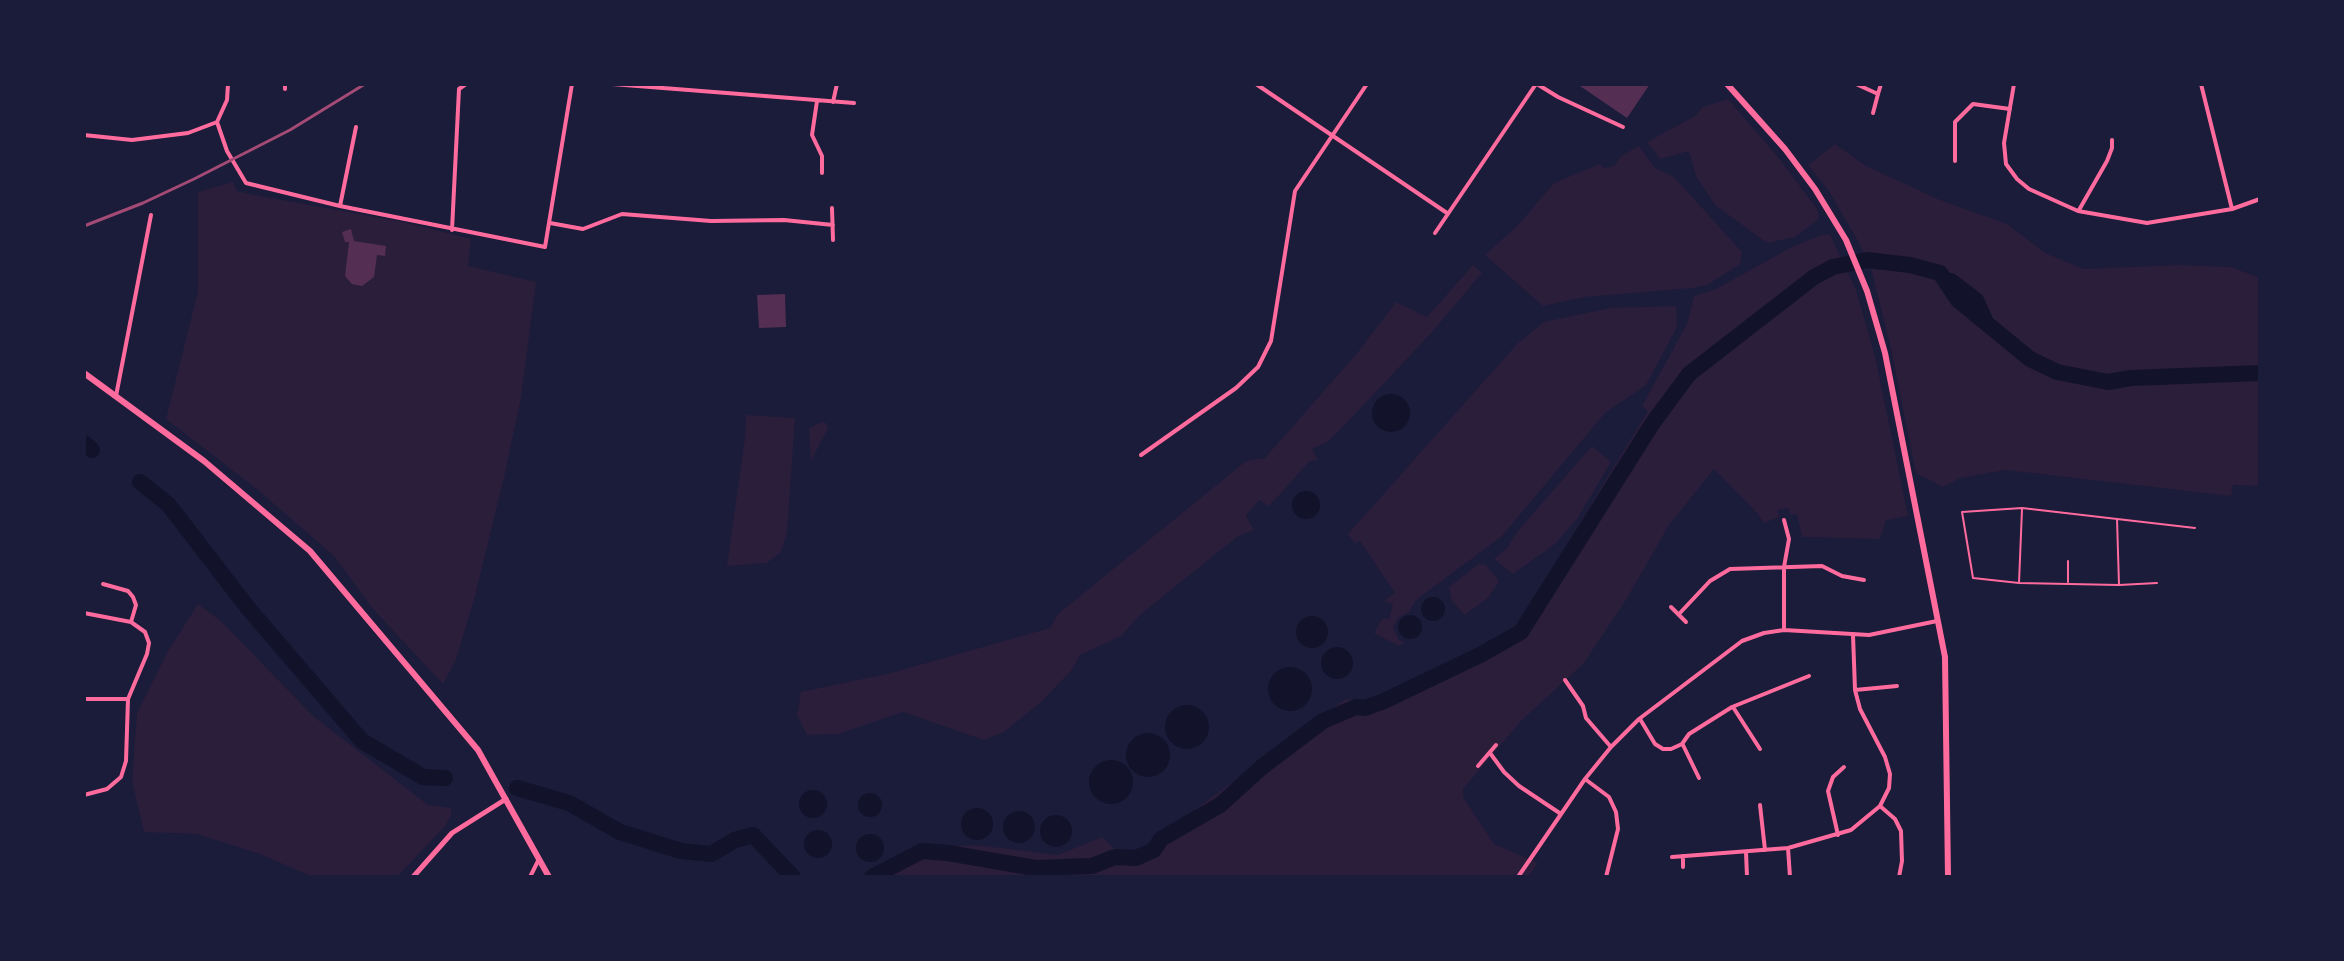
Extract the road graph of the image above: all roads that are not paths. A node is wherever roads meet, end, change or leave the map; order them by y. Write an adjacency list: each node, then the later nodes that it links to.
1 (228, 84): 20 (street)
2 (466, 84): 37 (street)
3 (572, 84): 35 (street)
4 (612, 84): 15 (street)
5 (837, 84): 16 (street)
6 (1256, 84): 24 (street)
7 (1367, 84): 24 (street)
8 (1537, 84): 22 (street); 33 (street)
9 (1727, 84): 58 (main road)
10 (1856, 84): 14 (street)
11 (1881, 84): 14 (street)
12 (2014, 84): 18 (street)
13 (2201, 84): 31 (street)
14 (1878, 94): 19 (street)
15 (817, 101): 16 (street); 27 (street)
16 (833, 102): 17 (street)
17 (854, 103)
18 (2010, 109): 26 (street); 32 (street)
19 (1873, 113)
20 (217, 122): 23 (street); 29 (street)
21 (356, 127): 29 (street)
22 (1623, 127)
23 (84, 135)
24 (1332, 135): 33 (street); 42 (street)
25 (2112, 140): 32 (street)
26 (1955, 161)
27 (822, 173)
28 (2260, 199): 31 (street)
29 (340, 206): 37 (street)
30 (832, 208): 36 (street)
31 (2232, 209): 32 (street)
32 (2078, 211)
33 (1447, 213): 38 (street)
34 (151, 215): 41 (street)
35 (550, 223): 36 (street); 37 (street)
36 (833, 225): 39 (street)
37 (452, 230)
38 (1435, 233)
39 (833, 240)
40 (84, 373): 41 (main road)
41 (116, 396): 81 (main road)
42 (1141, 455)
43 (2022, 508): 44 (lane); 51 (lane); 51 (lane)
44 (2117, 518): 46 (lane); 54 (lane)
45 (1784, 520): 48 (street)
46 (2195, 528)
47 (2068, 561): 50 (lane)
48 (1784, 567): 49 (street); 57 (street); 61 (street)
49 (1864, 580)
50 (2068, 582): 51 (lane); 54 (lane)
51 (2019, 583)
52 (2157, 583): 54 (lane)
53 (103, 584): 59 (street)
54 (2119, 585)
55 (1671, 607): 57 (street)
56 (84, 613): 59 (street)
57 (1679, 614): 60 (street)
58 (1937, 621): 62 (street); 101 (main road)
59 (131, 622): 68 (street)
60 (1686, 622)
61 (1784, 630): 62 (street); 70 (street)
62 (1853, 635): 66 (street)
63 (1809, 676): 69 (street)
64 (1565, 680): 73 (street)
65 (1897, 686): 66 (street)
66 (1855, 690): 83 (street)
67 (84, 699): 68 (street)
68 (128, 699): 80 (street)
69 (1732, 707): 71 (street); 74 (street)
70 (1639, 719): 71 (street); 73 (street)
71 (1682, 744): 78 (street)
72 (1496, 745): 75 (street)
73 (1611, 747): 79 (street)
74 (1760, 749)
75 (1490, 753): 76 (street); 84 (street)
76 (1478, 766)
77 (1844, 767): 85 (street)
78 (1699, 778)
79 (1585, 779): 84 (street); 97 (street)
80 (84, 795)
81 (506, 799): 91 (main road); 93 (street)
82 (1760, 805): 87 (street)
83 (1880, 806): 85 (street); 100 (street)
84 (1561, 814): 96 (street)
85 (1838, 835): 86 (street)
86 (1788, 848): 87 (street); 99 (street)
87 (1765, 850): 88 (street)
88 (1746, 852): 89 (street); 98 (street)
89 (1683, 856): 90 (street); 92 (street)
90 (1672, 857)
91 (539, 859): 94 (street); 95 (main road)
92 (1683, 867)
93 (413, 877)
94 (530, 877)
95 (549, 877)
96 (1518, 877)
97 (1606, 877)
98 (1747, 877)
99 (1790, 877)
100 (1899, 877)
101 (1948, 877)

